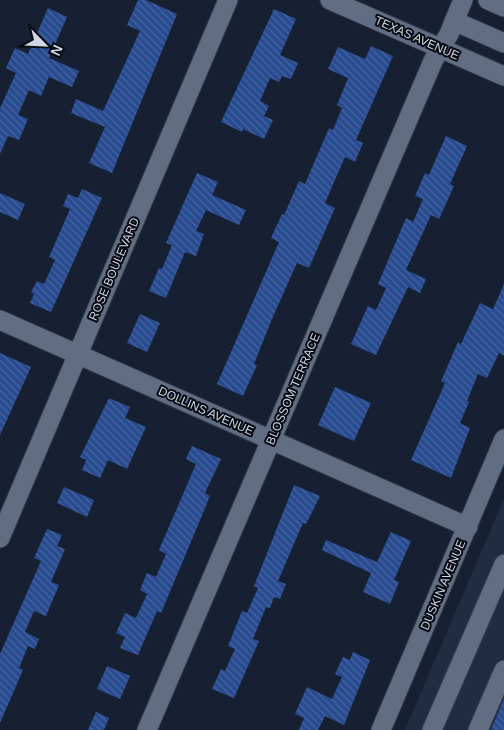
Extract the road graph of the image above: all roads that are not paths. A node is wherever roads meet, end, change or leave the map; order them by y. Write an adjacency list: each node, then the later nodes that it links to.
1 (228, 0): 11 (street, ROSE BOULEVARD)
2 (330, 0): 8 (street, TEXAS AVENUE)
3 (463, 0): 6 (street, BLOSSOM TERRACE)
4 (488, 0): 5 (street)
5 (504, 7)
6 (454, 21): 7 (street); 8 (street, BLOSSOM TERRACE)
7 (504, 43)
8 (441, 48): 9 (street, TEXAS AVENUE); 13 (street, BLOSSOM TERRACE)
9 (504, 76)
10 (0, 320): 11 (street, DOLLINS AVENUE)
11 (78, 354): 13 (street, DOLLINS AVENUE); 15 (street, ROSE BOULEVARD)
12 (504, 439): 14 (street, DUSKIN AVENUE)
13 (271, 440): 14 (street, DOLLINS AVENUE); 18 (street, BLOSSOM TERRACE)
14 (468, 527): 19 (street, DUSKIN AVENUE)
15 (0, 538)
16 (504, 564): 20 (street)
17 (504, 670): 21 (street)
18 (147, 730)
19 (381, 730)
20 (432, 730)
21 (478, 730)

